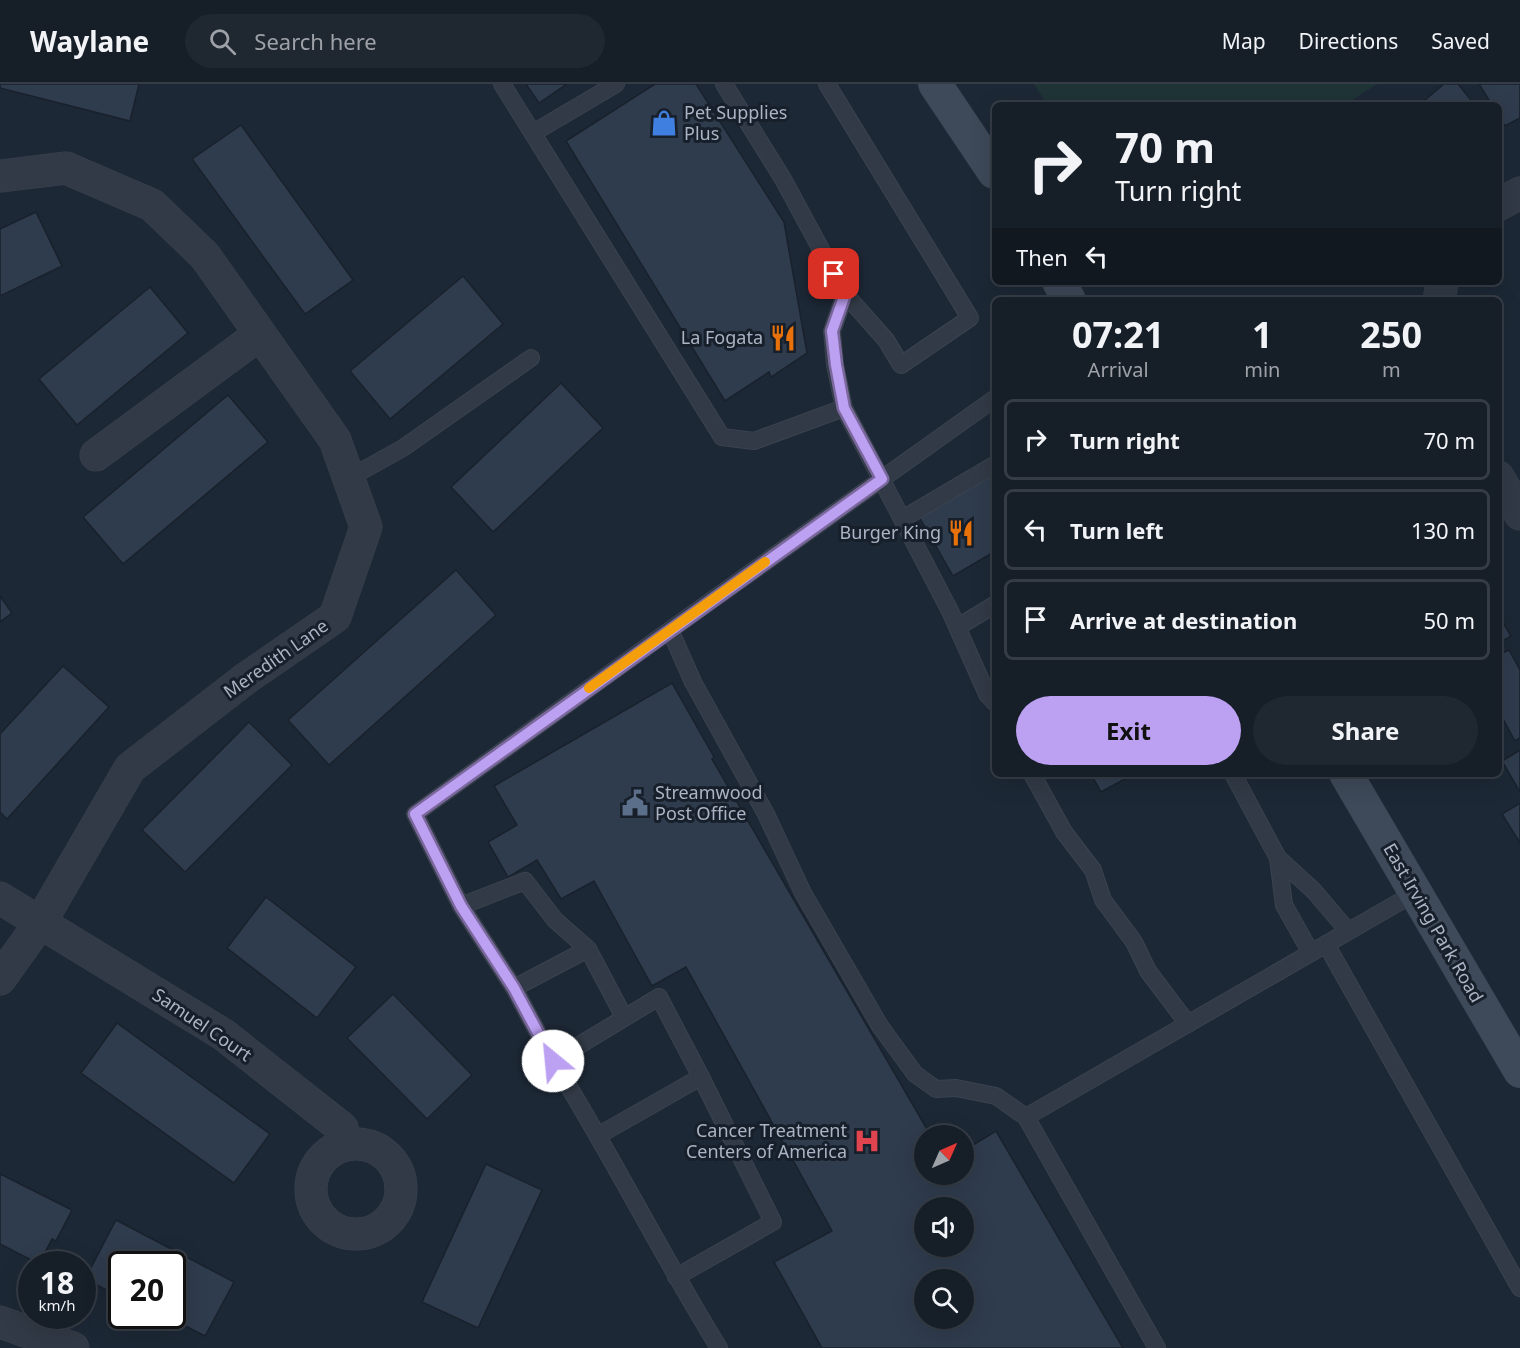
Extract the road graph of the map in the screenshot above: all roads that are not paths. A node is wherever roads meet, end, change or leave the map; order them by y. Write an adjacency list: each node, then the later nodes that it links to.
1 (502, 84): 6 (lane)
2 (616, 84): 6 (lane)
3 (724, 84): 11 (lane)
4 (827, 84): 11 (lane)
5 (935, 84): 7 (main road)
6 (533, 133): 15 (lane)
7 (992, 169)
8 (0, 176): 12 (street, Meredith Lane)
9 (1520, 193): 10 (street)
10 (1502, 203)
11 (845, 294): 15 (lane)
12 (260, 334): 16 (street); 18 (street, Meredith Lane)
13 (531, 358): 18 (lane)
14 (992, 400): 19 (lane)
15 (844, 408): 19 (lane)
16 (96, 455)
17 (992, 466): 22 (lane)
18 (349, 478): 34 (street, Meredith Lane)
19 (882, 479): 22 (lane); 25 (lane)
20 (1502, 484): 21 (street)
21 (1520, 514)
22 (904, 518): 24 (lane)
23 (992, 606): 24 (lane)
24 (958, 627): 26 (lane)
25 (670, 630): 33 (lane); 46 (lane)
26 (992, 700)
27 (1034, 777): 42 (lane)
28 (1235, 777): 30 (lane)
29 (1348, 777): 31 (main road, East Irving Park Road)
30 (1278, 858): 35 (lane); 38 (lane)
31 (1415, 893): 35 (lane); 44 (main road, East Irving Park Road)
32 (0, 898): 34 (street, Samuel Court)
33 (461, 906): 37 (lane); 40 (lane)
34 (40, 923): 39 (street, Meredith Lane); 48 (street, Samuel Court)
35 (1348, 932): 36 (lane)
36 (1326, 944): 38 (lane); 50 (lane)
37 (588, 949): 40 (lane); 41 (lane)
38 (1311, 953): 42 (lane)
39 (0, 979)
40 (514, 988): 43 (lane)
41 (624, 1017): 43 (lane); 45 (lane)
42 (1188, 1024): 46 (lane)
43 (553, 1061): 47 (lane)
44 (1520, 1071)
45 (701, 1077): 47 (lane); 49 (lane)
46 (1026, 1117): 54 (lane)
47 (599, 1135): 49 (lane)
48 (347, 1145)
49 (676, 1277): 53 (lane)
50 (1520, 1288)
51 (0, 1322): 52 (street)
52 (73, 1348)
53 (719, 1348)
54 (1157, 1348)

